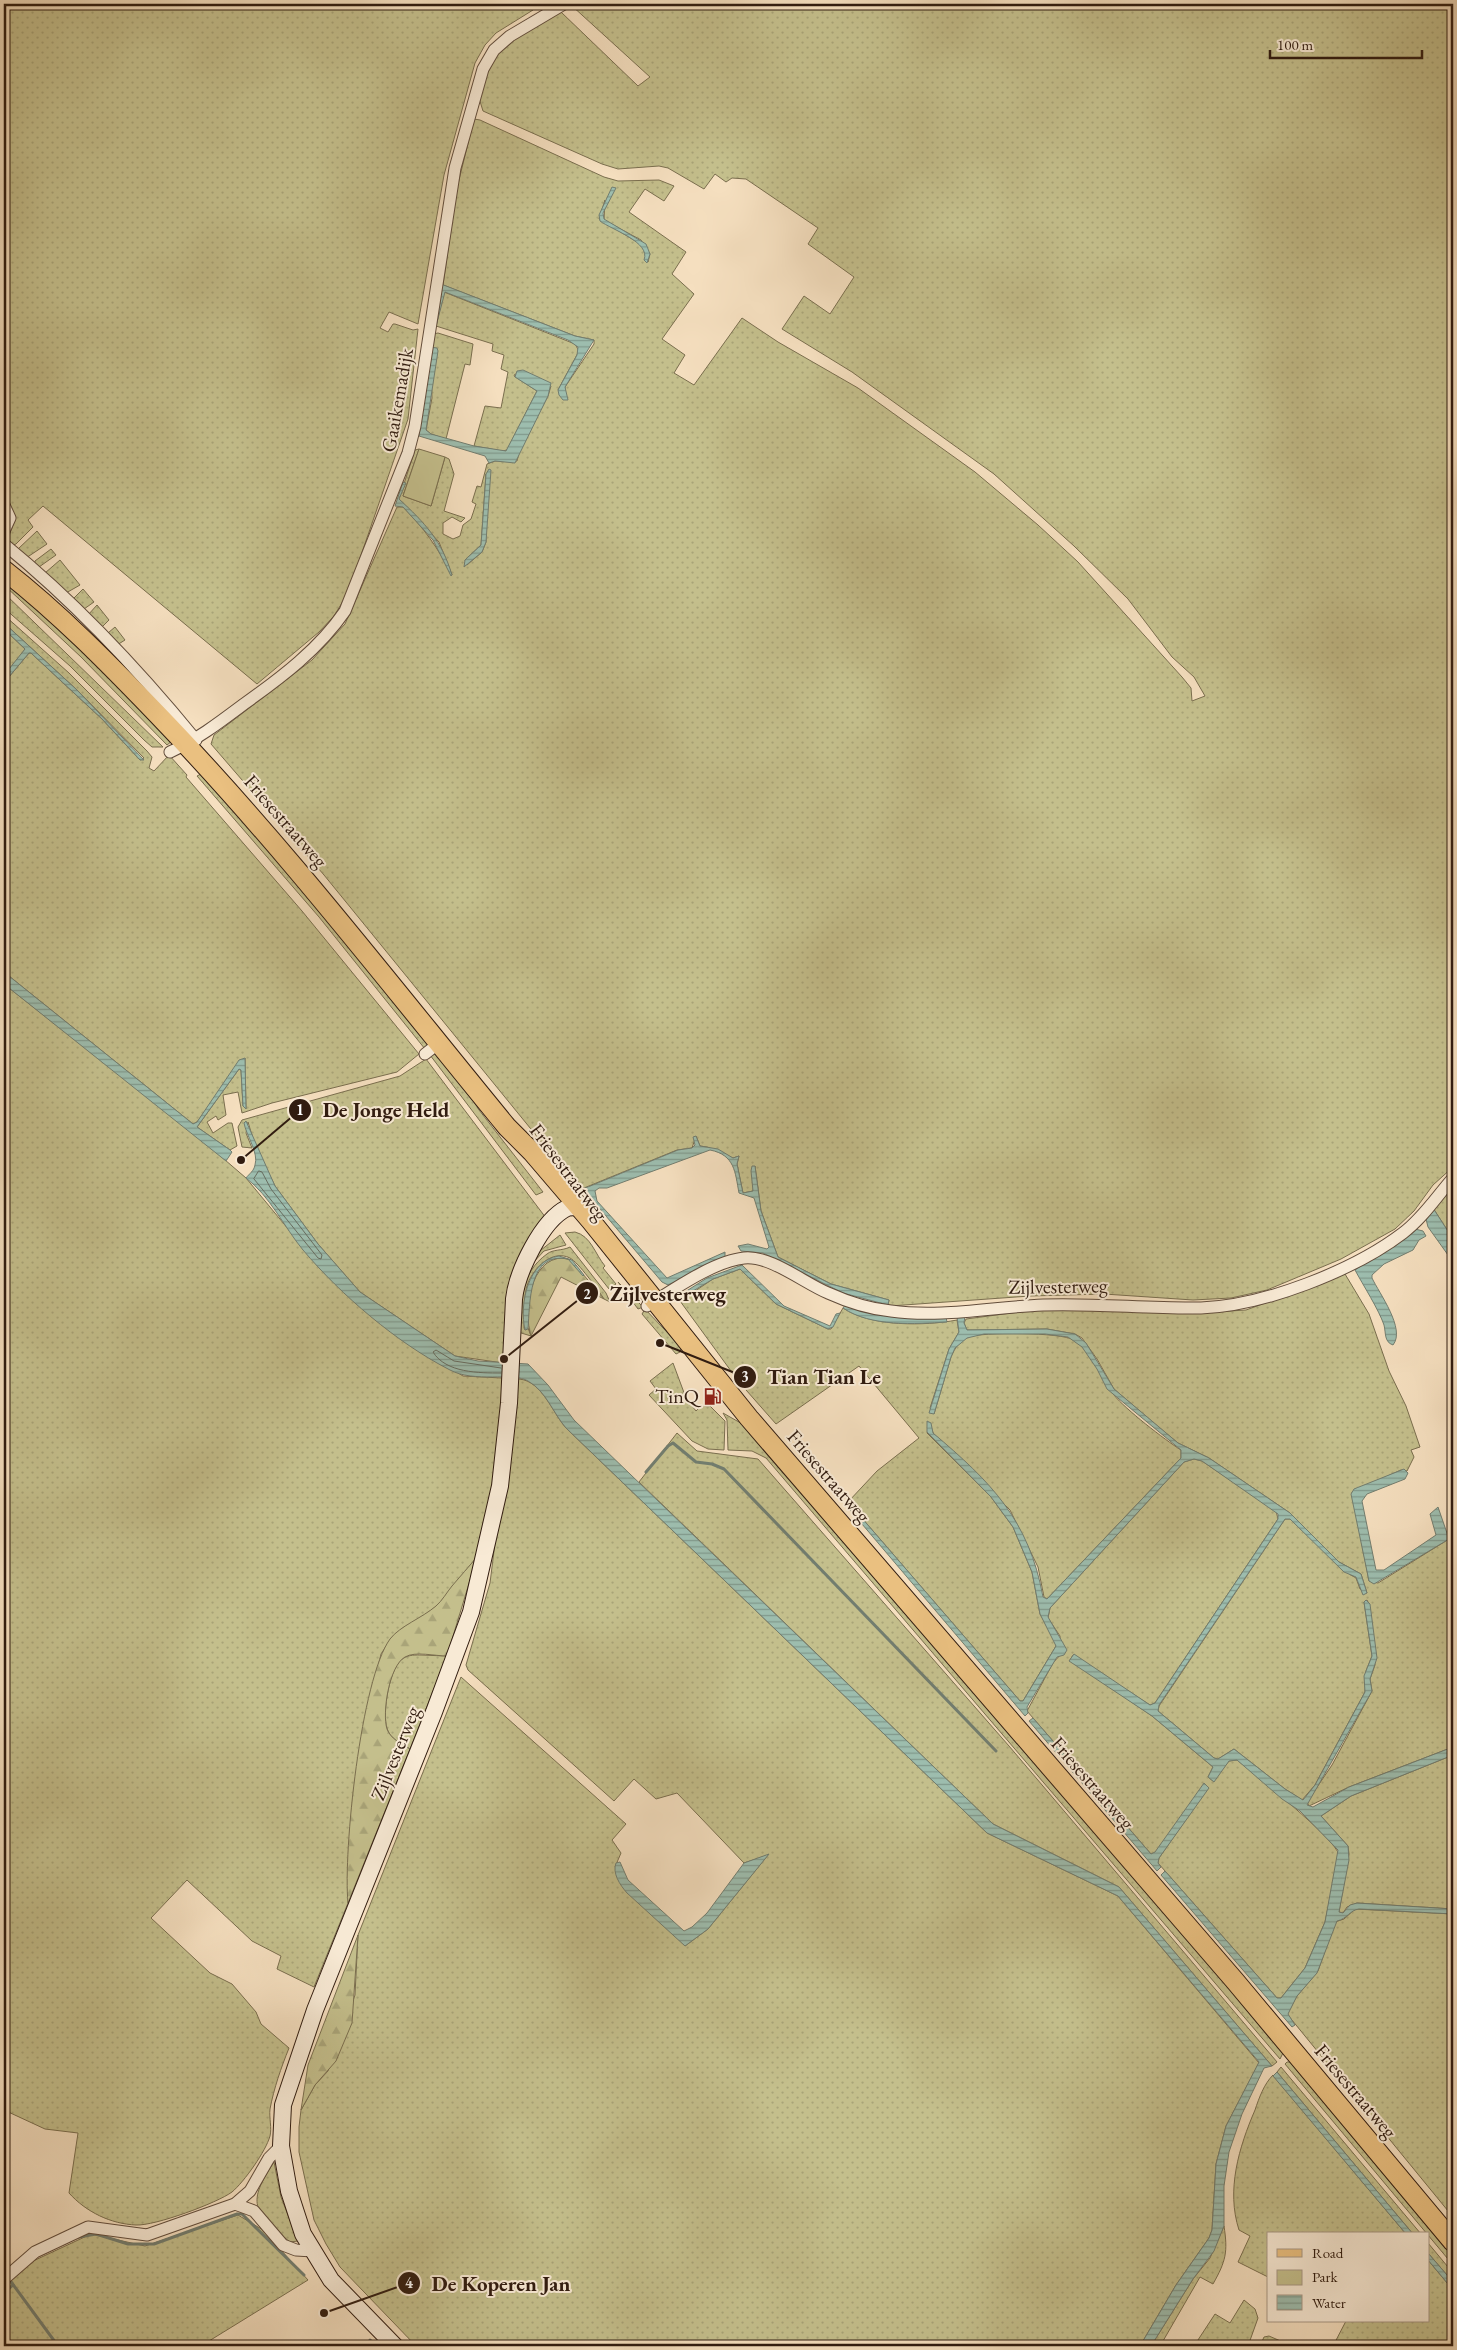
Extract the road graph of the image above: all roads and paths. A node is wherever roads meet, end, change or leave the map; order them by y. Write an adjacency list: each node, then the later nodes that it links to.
1 (564, 4): 6 (street, Gaaikemadijk)
2 (4, 505): 3 (street)
3 (4, 531)
4 (4, 544): 6 (street, Friesestraatweg)
5 (4, 570): 6 (main road, Friesestraatweg)
6 (184, 745): 8 (main road, Friesestraatweg)
7 (1453, 1178): 9 (street, Zijlvesterweg)
8 (573, 1211): 9 (main road, Friesestraatweg); 10 (main road, Zijlvesterweg)
9 (651, 1303): 14 (main road, Friesestraatweg)
10 (281, 2146): 11 (street); 15 (main road, Zijlvesterweg)
11 (250, 2191): 12 (street); 13 (street)
12 (235, 2204): 13 (street); 16 (street)
13 (254, 2211): 15 (street)
14 (1453, 2242)
15 (313, 2252): 17 (main road, Zijlvesterweg)
16 (4, 2279)
17 (394, 2346)

